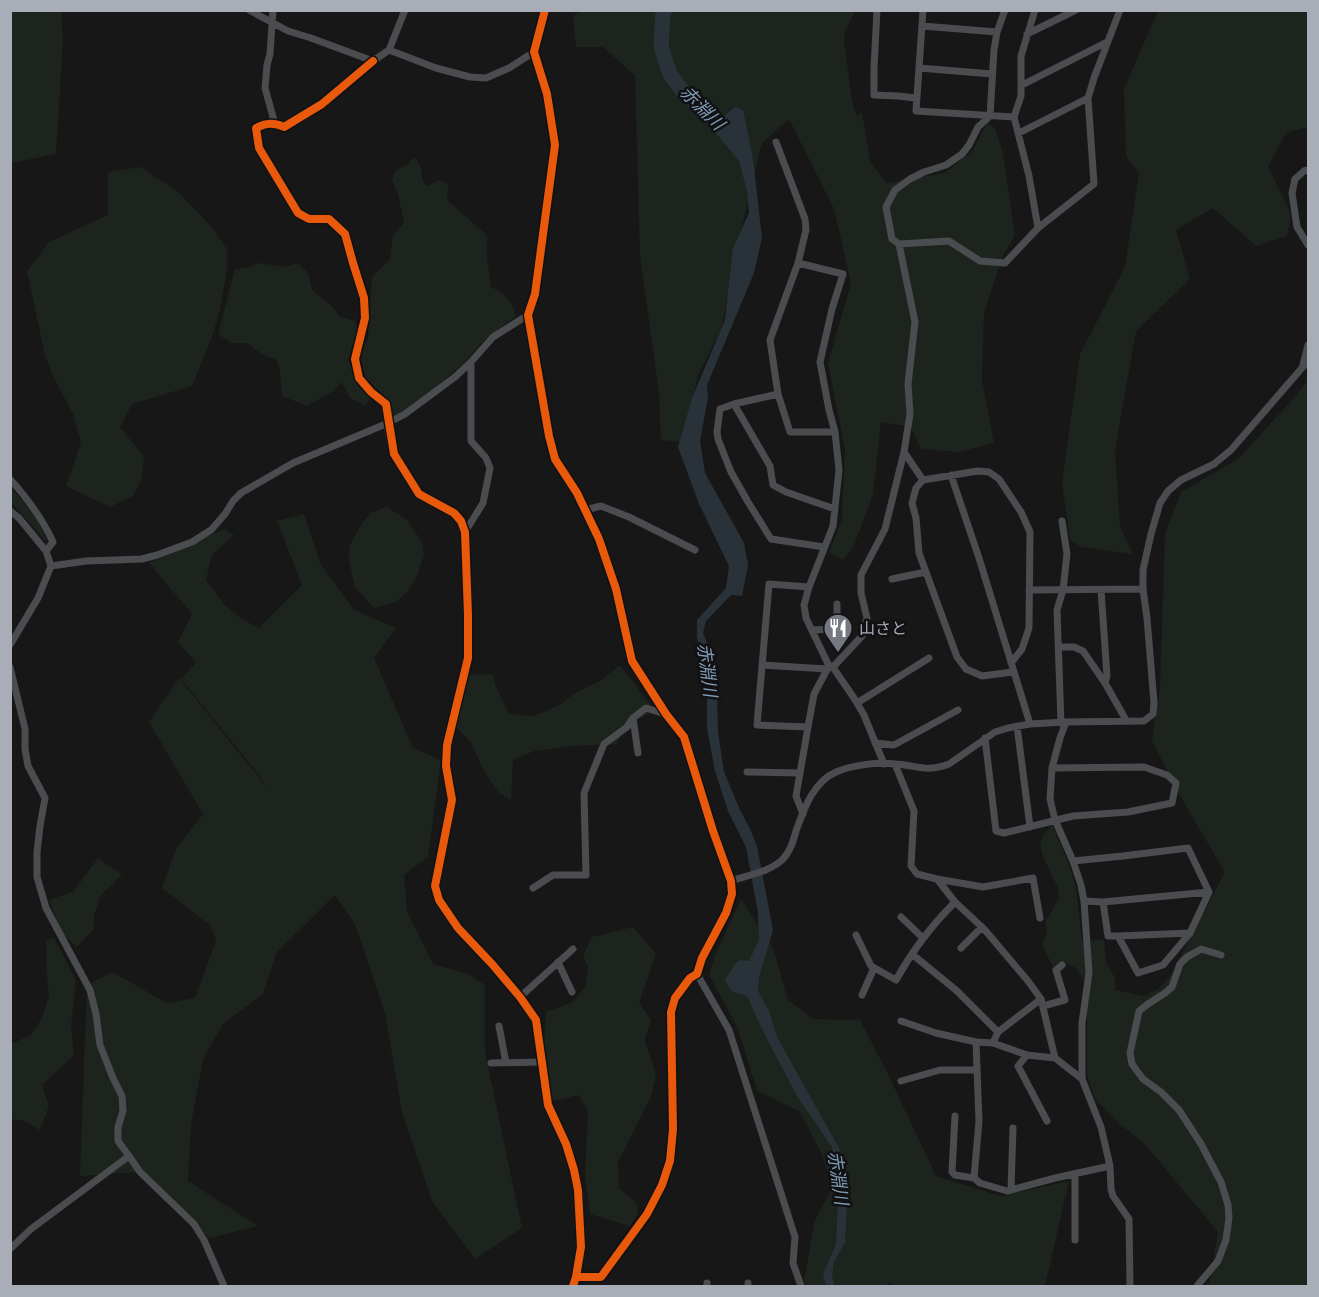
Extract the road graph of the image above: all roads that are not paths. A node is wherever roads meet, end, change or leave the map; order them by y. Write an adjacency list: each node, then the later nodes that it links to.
1 (249, 10): 11 (street)
2 (273, 10): 11 (street)
3 (405, 10): 16 (street)
4 (545, 10): 17 (street)
5 (877, 10): 22 (street)
6 (923, 10): 12 (street)
7 (1005, 10): 13 (street)
8 (1035, 10): 14 (street)
9 (1076, 10): 14 (street)
10 (1120, 10): 15 (street)
11 (272, 22): 18 (street); 26 (street)
12 (922, 26): 13 (street); 19 (street)
13 (997, 32): 20 (street)
14 (1027, 34): 21 (street)
15 (1107, 42): 21 (street); 23 (street)
16 (389, 50): 17 (street); 18 (street)
17 (534, 52): 34 (street)
18 (373, 61): 26 (street)
19 (919, 68): 20 (street); 22 (street)
20 (992, 74): 24 (street)
21 (1022, 85): 25 (street)
22 (916, 98): 24 (street)
23 (1088, 98): 27 (street); 30 (street)
24 (990, 116): 25 (street); 31 (street)
25 (1014, 117): 27 (street)
26 (275, 124): 41 (street)
27 (1019, 133): 30 (street)
28 (776, 142): 33 (street)
29 (1308, 170): 32 (street)
30 (1038, 228): 31 (street)
31 (899, 244): 43 (street)
32 (1308, 245)
33 (798, 263): 39 (street); 42 (street)
34 (528, 315): 37 (street); 48 (street)
35 (1308, 345): 38 (street)
36 (1308, 361): 38 (street)
37 (471, 362): 41 (street); 51 (street)
38 (1302, 368): 59 (street)
39 (778, 394): 40 (street); 42 (street)
40 (734, 404): 47 (street); 52 (street)
41 (388, 423): 51 (street); 55 (street)
42 (835, 432): 47 (street)
43 (904, 452): 46 (street); 71 (street)
44 (951, 475): 46 (street); 60 (street); 68 (street)
45 (10, 479): 54 (street)
46 (923, 480): 56 (street)
47 (835, 509): 52 (street)
48 (585, 510): 53 (street); 76 (street)
49 (10, 511): 54 (street)
50 (1062, 521): 61 (street)
51 (465, 532): 119 (street)
52 (824, 547): 58 (street)
53 (695, 550)
54 (46, 551): 55 (street)
55 (51, 566): 65 (street)
56 (926, 572): 57 (street); 72 (street)
57 (892, 579)
58 (809, 587): 64 (street); 69 (street)
59 (1143, 589): 62 (street); 78 (street)
60 (1029, 590): 61 (street); 68 (street)
61 (1063, 590): 62 (street); 66 (street)
62 (1101, 590): 73 (street)
63 (837, 604): 64 (street)
64 (812, 630): 71 (street)
65 (10, 645)
66 (1059, 647): 73 (street); 79 (street)
67 (929, 658): 74 (street)
68 (1011, 663): 72 (street)
69 (762, 665): 71 (street); 82 (street)
70 (10, 667): 137 (street)
71 (829, 667): 74 (street); 82 (street)
72 (1013, 672): 80 (street)
73 (1105, 683): 78 (street)
74 (857, 703): 84 (street)
75 (958, 710): 84 (street)
76 (666, 714): 77 (street); 96 (street)
77 (633, 718): 85 (street); 97 (street)
78 (1126, 720): 79 (street)
79 (1064, 722): 80 (street); 88 (street)
80 (1030, 724): 81 (street)
81 (1017, 726): 83 (street); 93 (street)
82 (808, 727): 90 (street)
83 (985, 738): 87 (street); 93 (street)
84 (875, 743): 86 (street)
85 (638, 753)
86 (884, 764): 87 (street); 91 (street)
87 (895, 764): 95 (street)
88 (1052, 768): 92 (street); 92 (street)
89 (747, 772): 90 (street)
90 (800, 773): 91 (street)
91 (802, 814): 96 (street)
92 (1055, 820): 93 (street); 94 (street)
93 (1030, 827)
94 (1072, 861): 98 (street); 99 (street)
95 (937, 879): 100 (street); 103 (street)
96 (732, 881): 116 (street)
97 (533, 888)
98 (1209, 892): 101 (street); 105 (street)
99 (1084, 901): 101 (street); 132 (street)
100 (955, 902): 104 (street); 108 (street)
101 (1103, 902): 107 (street)
102 (902, 917): 108 (street)
103 (1040, 918)
104 (982, 927): 109 (street); 120 (street)
105 (1190, 933): 107 (street); 107 (street)
106 (856, 935): 115 (street)
107 (1118, 936)
108 (923, 938): 111 (street)
109 (961, 948)
110 (573, 949): 113 (street)
111 (912, 954): 115 (street); 123 (street)
112 (1221, 955): 148 (street)
113 (558, 962): 117 (street); 119 (street)
114 (1062, 965): 120 (street)
115 (874, 968): 118 (street)
116 (697, 974): 144 (street); 146 (street)
117 (572, 992)
118 (862, 995)
119 (520, 997): 128 (street)
120 (1042, 1003): 123 (street); 127 (street)
121 (901, 1021): 124 (street)
122 (499, 1026): 130 (street)
123 (998, 1032): 125 (street)
124 (976, 1042): 125 (street); 131 (street)
125 (993, 1044): 126 (street)
126 (1027, 1055): 127 (street); 135 (street)
127 (1056, 1058): 132 (street)
128 (541, 1062): 130 (street); 144 (street)
129 (491, 1063): 130 (street)
130 (506, 1063)
131 (976, 1070): 133 (street); 140 (street)
132 (1082, 1079): 138 (street)
133 (901, 1081)
134 (955, 1116): 140 (street)
135 (1047, 1121)
136 (1013, 1128): 141 (street)
137 (129, 1156): 143 (street); 145 (street)
138 (1110, 1166): 139 (street); 147 (street)
139 (1075, 1174): 141 (street); 142 (street)
140 (974, 1178): 141 (street)
141 (1011, 1189)
142 (1076, 1240)
143 (10, 1249)
144 (575, 1282)
145 (224, 1287)
146 (801, 1287)
147 (1130, 1287)
148 (1197, 1287)

